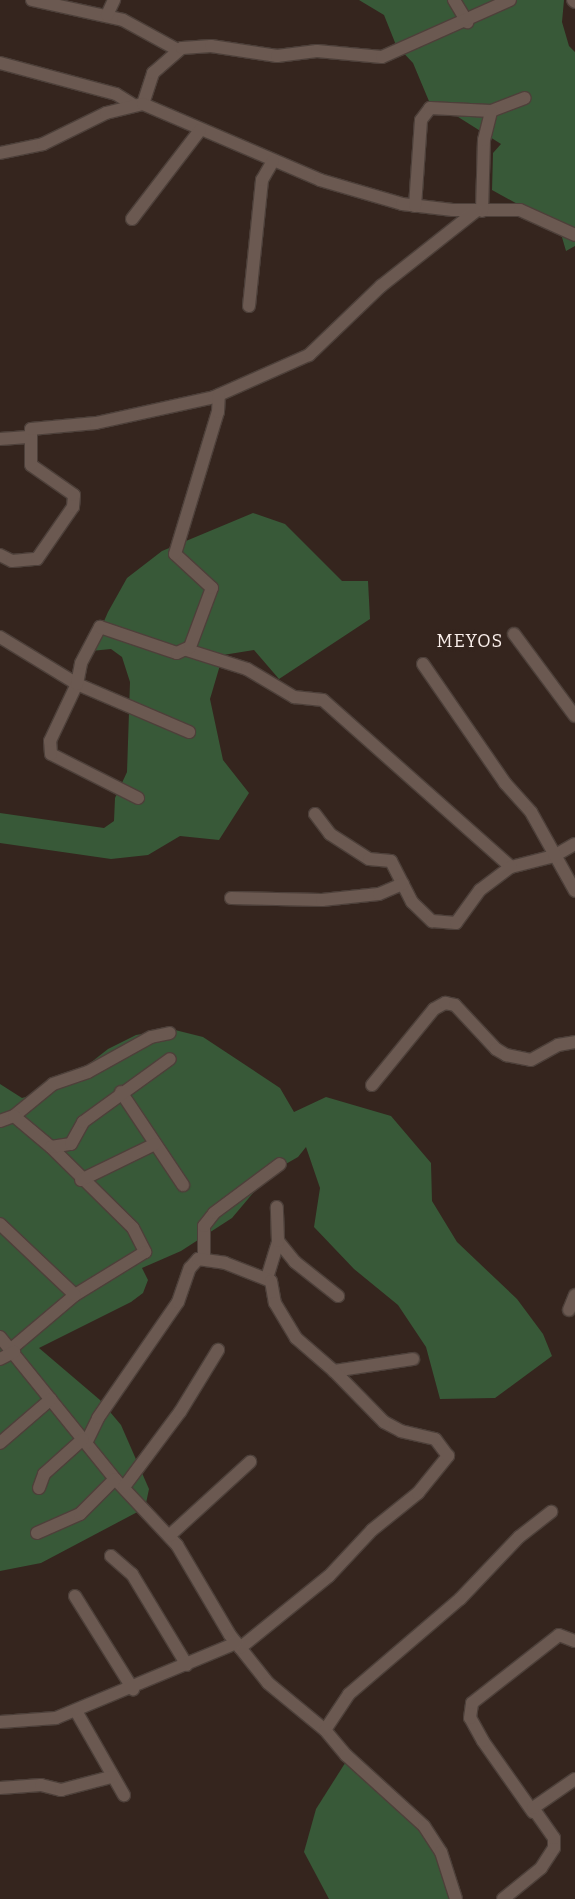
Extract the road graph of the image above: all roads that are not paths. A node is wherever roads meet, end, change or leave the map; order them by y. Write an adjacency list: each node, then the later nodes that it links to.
1 (32, 0): 5 (street)
2 (114, 0): 5 (street)
3 (454, 0): 6 (street)
4 (510, 0): 6 (street)
5 (107, 15): 7 (street)
6 (467, 22): 7 (street)
7 (178, 50): 10 (street)
8 (0, 63): 10 (street)
9 (525, 98): 11 (street)
10 (138, 104): 12 (street); 13 (street)
11 (491, 112): 15 (street); 16 (street)
12 (200, 130): 14 (street); 17 (street)
13 (0, 153)
14 (273, 161): 15 (street); 19 (street)
15 (415, 206): 16 (street)
16 (479, 211): 18 (street); 20 (street)
17 (132, 219)
18 (575, 235)
19 (249, 306)
20 (219, 395): 21 (street); 26 (street)
21 (28, 437): 22 (street); 23 (street)
22 (0, 439)
23 (0, 555)
24 (514, 634): 29 (street)
25 (0, 637): 28 (street)
26 (187, 650): 28 (street); 35 (street)
27 (423, 664): 34 (street)
28 (77, 684): 30 (street); 31 (street)
29 (575, 716)
30 (189, 732)
31 (138, 798)
32 (315, 814): 36 (street)
33 (575, 844): 34 (street)
34 (554, 856): 35 (street); 37 (street)
35 (511, 867): 36 (street)
36 (403, 884): 38 (street)
37 (575, 891)
38 (231, 898)
39 (170, 1033): 44 (street)
40 (575, 1042): 42 (street)
41 (170, 1060): 43 (street)
42 (372, 1084)
43 (121, 1092): 46 (street); 47 (street)
44 (14, 1116): 45 (street); 47 (street)
45 (0, 1121)
46 (155, 1144): 49 (street); 50 (street)
47 (51, 1147): 49 (street)
48 (280, 1164): 54 (street)
49 (81, 1180): 56 (street)
50 (183, 1185)
51 (277, 1207): 53 (street)
52 (0, 1224): 56 (street)
53 (278, 1241): 55 (street); 58 (street)
54 (204, 1258): 55 (street); 67 (street)
55 (267, 1278): 65 (street)
56 (75, 1295): 61 (street)
57 (575, 1295): 59 (street)
58 (338, 1296)
59 (569, 1310)
60 (0, 1337): 61 (street)
61 (12, 1350): 63 (street); 66 (street)
62 (218, 1350): 70 (street)
63 (0, 1359)
64 (413, 1359): 65 (street)
65 (334, 1371): 78 (street)
66 (51, 1399): 67 (street); 68 (street)
67 (85, 1441): 70 (street); 71 (street)
68 (0, 1443)
69 (250, 1462): 74 (street)
70 (120, 1483): 73 (street); 74 (street)
71 (39, 1488)
72 (551, 1512): 83 (street)
73 (37, 1533)
74 (169, 1536): 78 (street)
75 (111, 1556): 79 (street)
76 (75, 1596): 80 (street)
77 (575, 1642): 88 (street)
78 (238, 1645): 79 (street); 83 (street)
79 (186, 1665): 80 (street)
80 (133, 1689): 81 (street)
81 (76, 1711): 82 (street); 84 (street)
82 (0, 1722)
83 (325, 1730): 89 (street)
84 (111, 1777): 86 (street); 87 (street)
85 (575, 1779): 88 (street)
86 (0, 1788)
87 (124, 1795)
88 (533, 1812): 90 (street)
89 (456, 1899)
90 (504, 1899)

